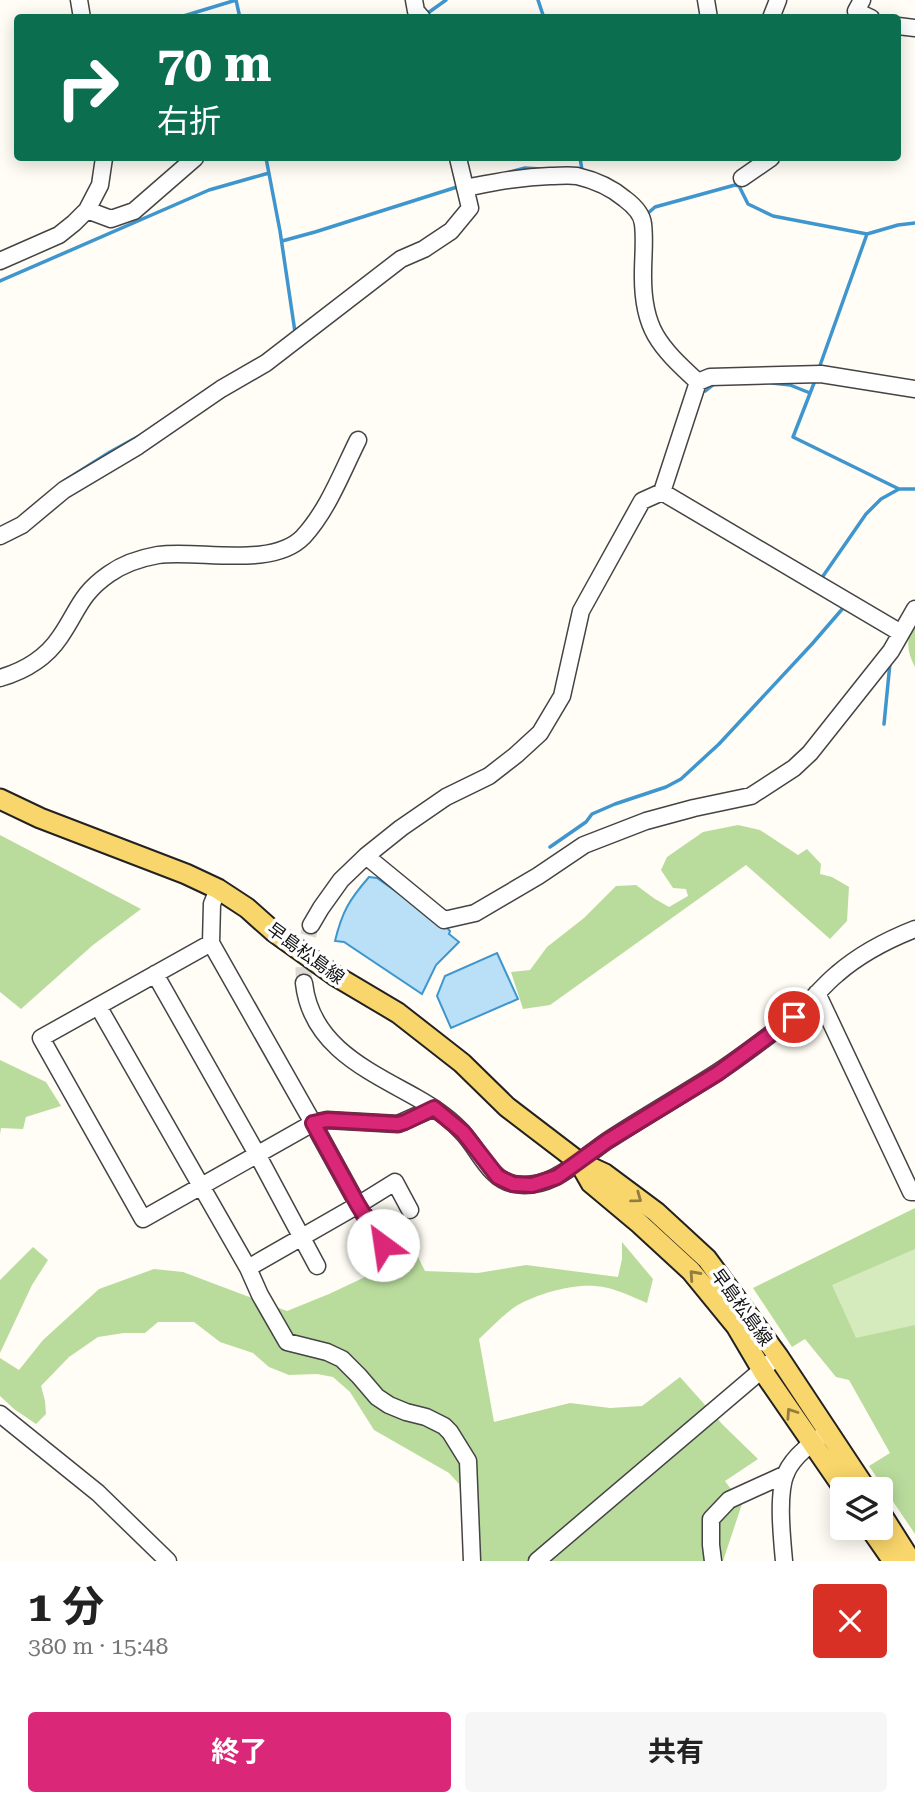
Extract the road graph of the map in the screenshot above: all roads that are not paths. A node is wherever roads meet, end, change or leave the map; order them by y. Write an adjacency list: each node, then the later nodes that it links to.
1 (104, 161): 7 (street)
2 (192, 161): 7 (street)
3 (459, 161): 6 (street)
4 (767, 161): 5 (street)
5 (742, 178)
6 (465, 188): 9 (street); 13 (street)
7 (87, 210): 8 (street)
8 (0, 261)
9 (698, 382): 10 (street); 12 (street)
10 (915, 390)
11 (358, 440): 16 (street)
12 (662, 492): 15 (street); 18 (street)
13 (0, 536)
14 (915, 609): 15 (street)
15 (901, 633): 18 (street)
16 (0, 678)
17 (0, 799): 19 (main road, 早島松島線)
18 (366, 856): 20 (street)
19 (218, 889): 22 (street); 30 (main road, 早島松島線)
20 (311, 925)
21 (915, 929): 25 (street)
22 (211, 943): 23 (street); 28 (street)
23 (155, 974): 26 (street); 29 (street)
24 (304, 983): 27 (street)
25 (817, 993): 30 (street); 32 (street)
26 (98, 1006): 31 (street); 31 (street)
27 (434, 1108): 28 (street); 30 (street)
28 (313, 1123): 29 (street); 33 (street)
29 (257, 1154): 31 (street); 35 (street)
30 (579, 1162): 39 (main road, 早島松島線, one-way to 39); 40 (main road, 早島松島線, one-way to 30)
31 (201, 1185): 38 (street)
32 (915, 1192)
33 (358, 1205): 34 (street); 35 (street); 36 (street)
34 (410, 1210)
35 (301, 1237): 37 (street); 38 (street)
36 (383, 1245)
37 (317, 1266)
38 (248, 1268): 50 (street)
39 (778, 1356): 40 (street); 42 (main road, 早島松島線)
40 (762, 1370): 43 (main road, 早島松島線, one-way to 40); 51 (street)
41 (0, 1414): 49 (street)
42 (829, 1431): 43 (street); 46 (main road, 早島松島線)
43 (812, 1443): 44 (street); 45 (main road, 早島松島線)
44 (786, 1474): 52 (street); 53 (street)
45 (836, 1477)
46 (858, 1477)
47 (893, 1533): 55 (main road)
48 (878, 1540): 54 (main road)
49 (168, 1561)
50 (472, 1561)
51 (537, 1561)
52 (713, 1561)
53 (784, 1561)
54 (893, 1561)
55 (911, 1561)

